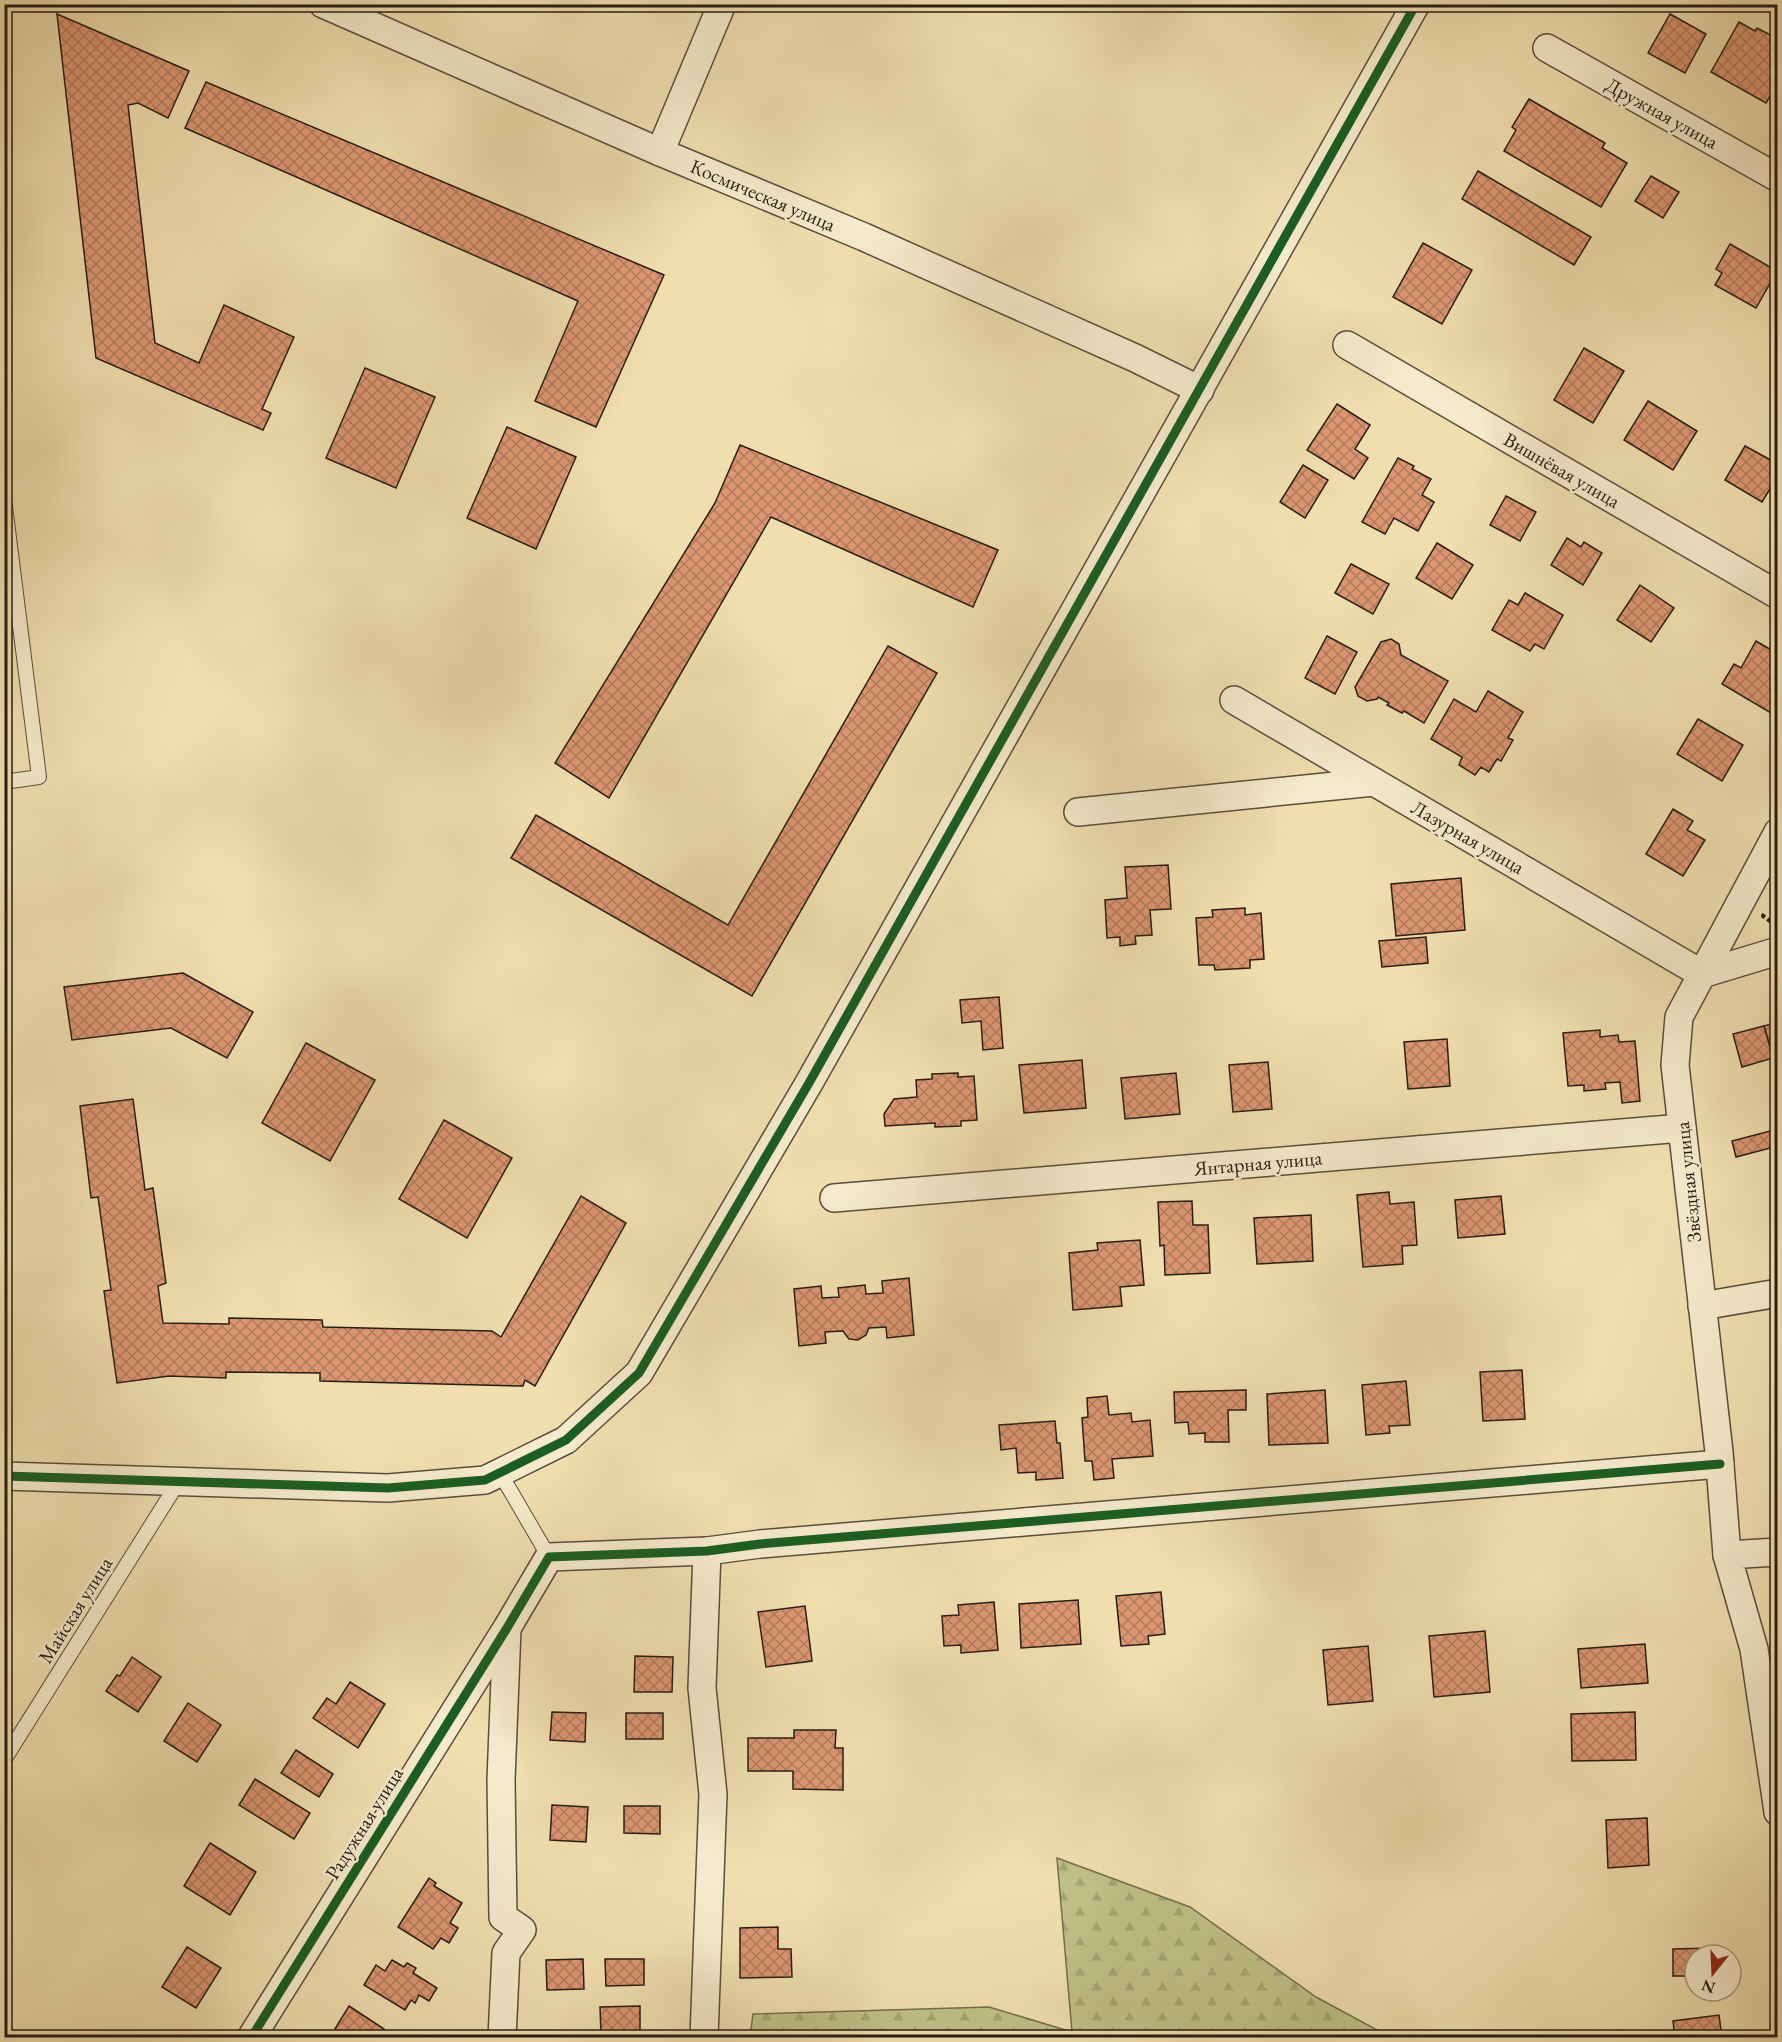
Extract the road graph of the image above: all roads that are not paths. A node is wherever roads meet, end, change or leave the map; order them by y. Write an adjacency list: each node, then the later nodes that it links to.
1 (722, 4): 5 (street)
2 (1416, 4): 8 (street)
3 (329, 6): 5 (street, Космическая улица)
4 (1547, 48): 6 (street, Дружная улица)
5 (660, 152): 8 (street, Космическая улица)
6 (1778, 178)
7 (1347, 345): 10 (street, Вишнёвая улица)
8 (1200, 390): 23 (street)
9 (4, 498): 12 (lane)
10 (1778, 595)
11 (1234, 700): 13 (street, Лазурная улица)
12 (4, 782)
13 (1374, 782): 14 (street); 17 (street, Лазурная улица)
14 (1078, 812)
15 (1778, 832): 17 (street, Звёздная улица)
16 (1778, 951): 17 (street)
17 (1702, 974): 18 (street, Звёздная улица)
18 (1682, 1128): 19 (street, Янтарная улица); 21 (street, Звёздная улица)
19 (834, 1198)
20 (1778, 1293): 21 (street)
21 (1702, 1306): 22 (street, Звёздная улица)
22 (1720, 1464): 26 (street); 28 (street, Звёздная улица)
23 (500, 1473): 25 (street); 29 (lane)
24 (4, 1476): 25 (street)
25 (179, 1481): 31 (lane, Майская улица)
26 (707, 1551): 29 (street); 35 (street)
27 (1778, 1552): 28 (street)
28 (1727, 1555): 32 (street, Звёздная улица)
29 (549, 1557): 30 (street, Радужная улица)
30 (507, 1628): 33 (street, Радужная улица); 34 (street)
31 (4, 1760)
32 (1778, 1812)
33 (251, 2037)
34 (502, 2037)
35 (704, 2037)

